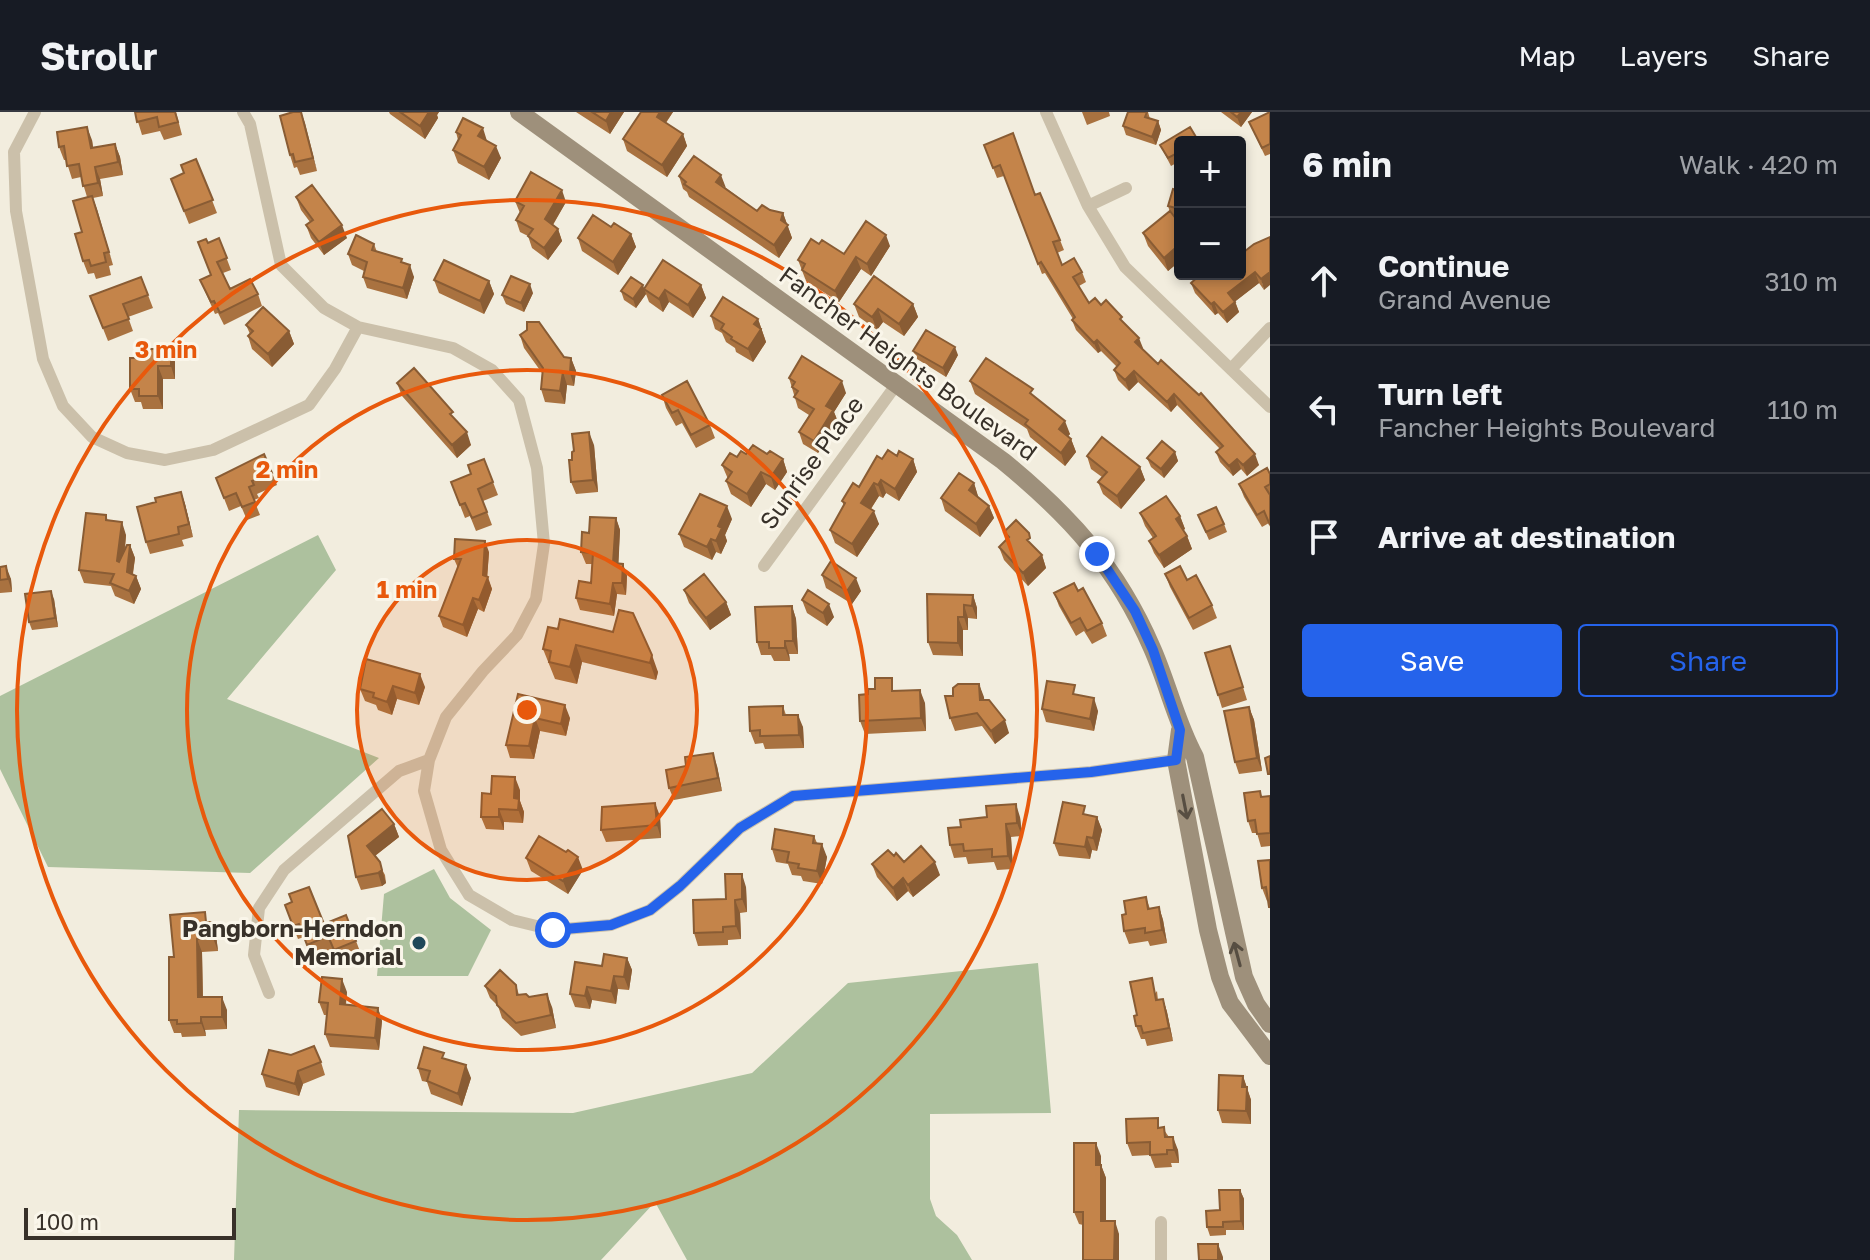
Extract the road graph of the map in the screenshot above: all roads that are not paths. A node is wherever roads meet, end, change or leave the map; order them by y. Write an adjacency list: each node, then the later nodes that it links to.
1 (35, 112): 7 (street)
2 (243, 112): 7 (street)
3 (519, 112): 10 (street, Fancher Heights Boulevard)
4 (1046, 112): 6 (street)
5 (1126, 188): 6 (street)
6 (1088, 206): 9 (street)
7 (358, 327): 15 (street)
8 (1270, 328): 9 (street)
9 (1231, 369): 11 (street)
10 (896, 385): 12 (street, Sunrise Place); 13 (street, Fancher Heights Boulevard)
11 (1270, 407)
12 (764, 566)
13 (1180, 730): 14 (street, Fancher Heights Boulevard); 16 (street, Fancher Heights Boulevard)
14 (1195, 757): 16 (street); 18 (street, Fancher Heights Boulevard, one-way to 14)
15 (429, 760): 16 (street); 17 (street)
16 (1176, 760): 19 (street, Fancher Heights Boulevard, one-way to 19)
17 (269, 993)
18 (1270, 1024)
19 (1270, 1056)
20 (1161, 1222): 21 (street)
21 (1161, 1260)

